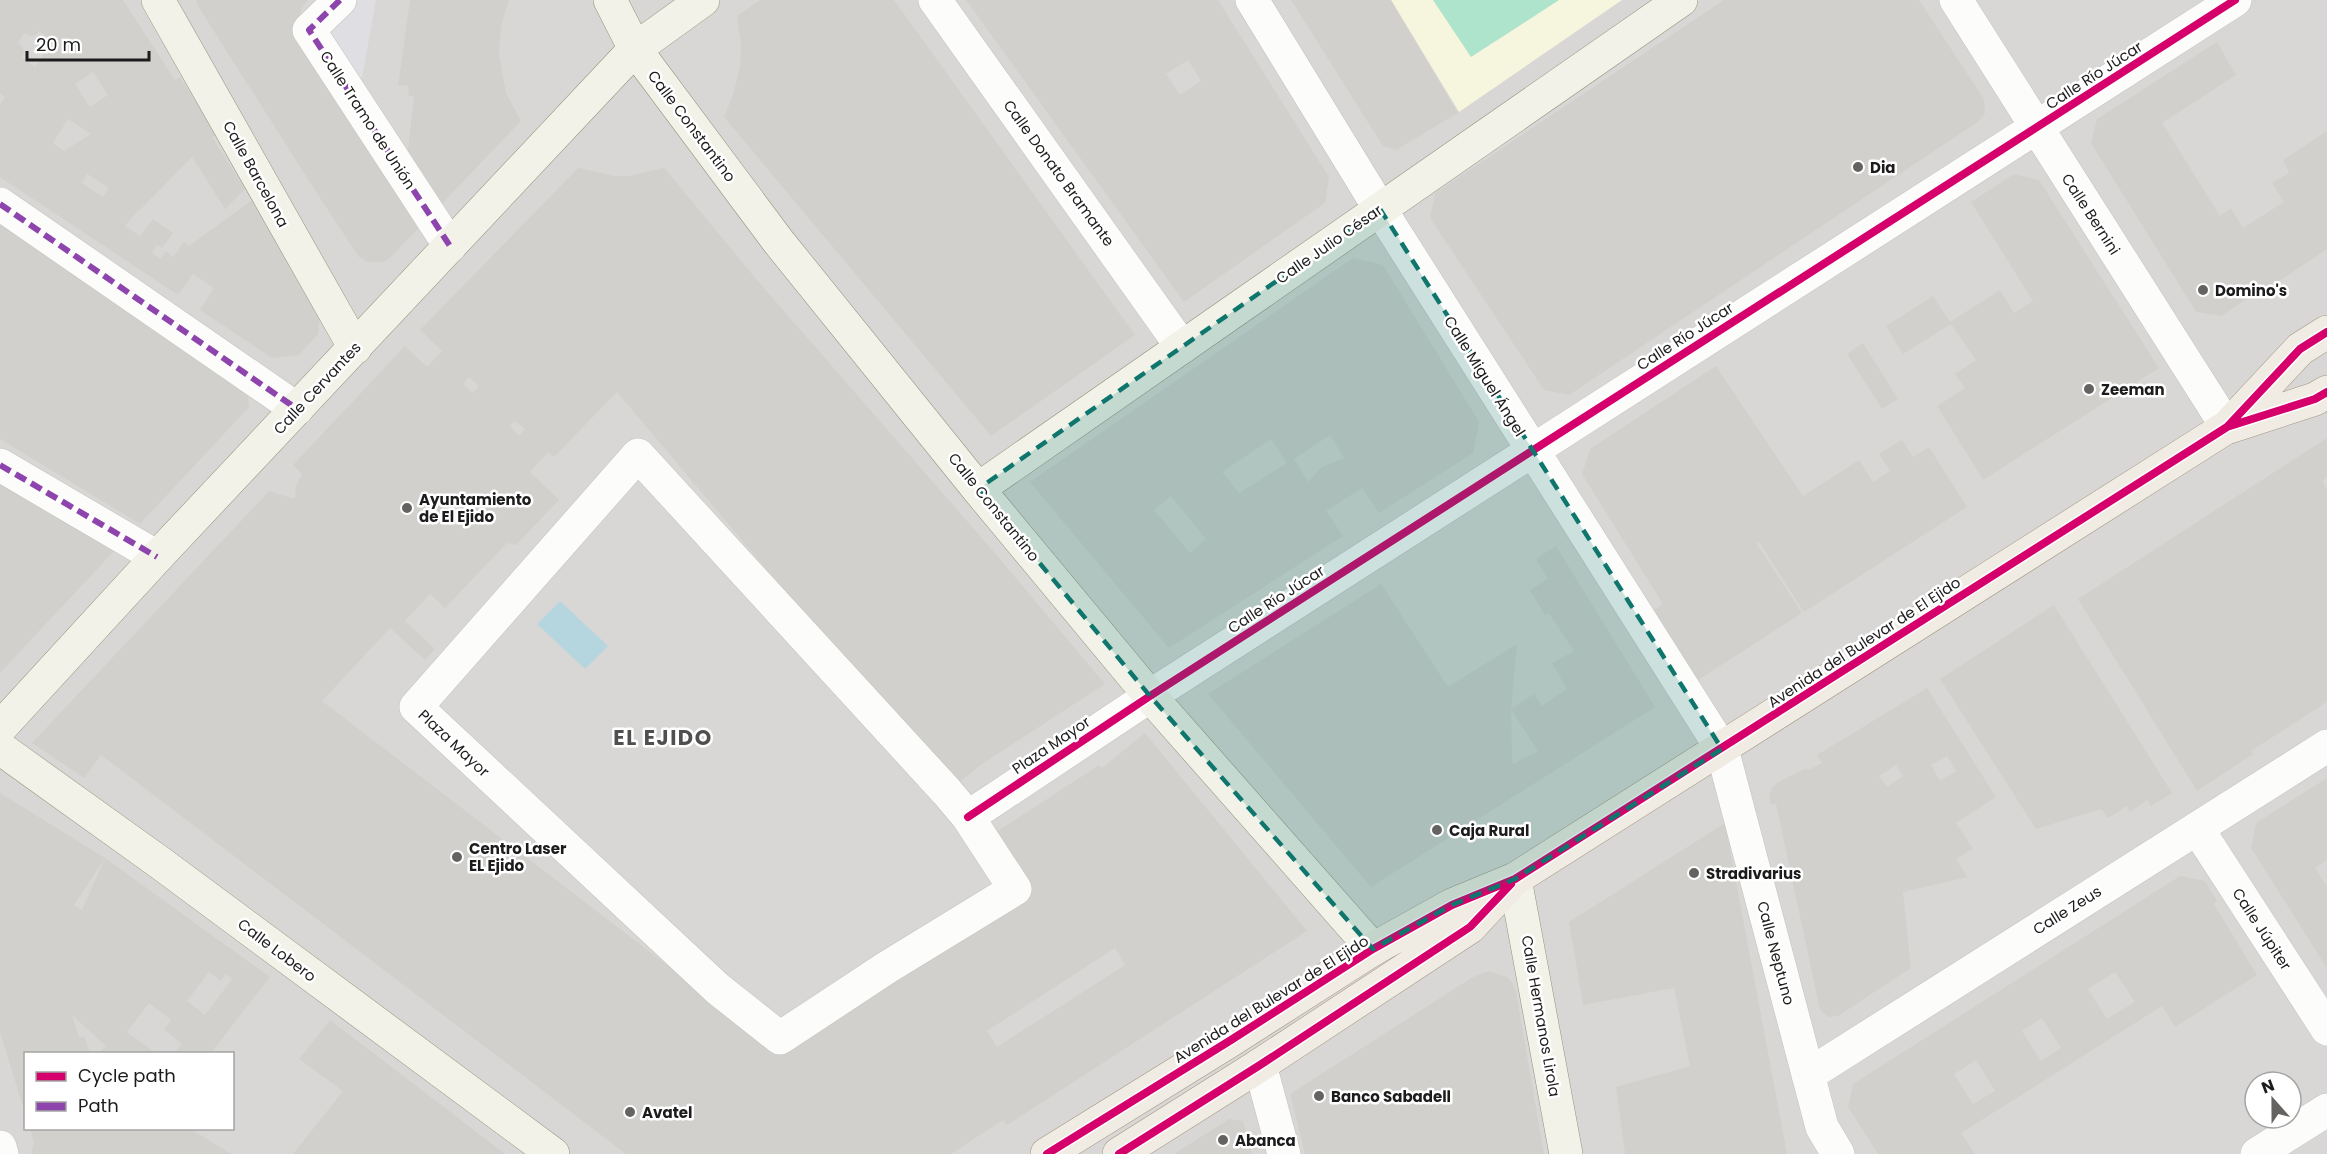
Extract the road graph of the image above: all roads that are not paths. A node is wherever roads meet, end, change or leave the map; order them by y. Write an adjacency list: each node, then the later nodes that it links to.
1 (158, 0): 17 (street, Calle Barcelona)
2 (339, 0): 14 (street, Calle Tramo de Unión)
3 (610, 0): 10 (street, Calle Constantino)
4 (703, 0): 10 (street, Calle Cervantes)
5 (935, 0): 16 (street, Calle Donato Bramante)
6 (1252, 0): 13 (street, Calle Miguel Ángel)
7 (1681, 0): 13 (street, Calle Julio César)
8 (1956, 0): 11 (street, Calle Bernini)
9 (2235, 0): 11 (street, Calle Río Júcar)
10 (635, 49): 14 (street, Calle Cervantes); 23 (street, Calle Constantino)
11 (2036, 129): 20 (street, Calle Bernini); 21 (street, Calle Río Júcar)
12 (0, 204): 19 (street)
13 (1380, 209): 16 (street, Calle Julio César); 21 (street, Calle Miguel Ángel)
14 (450, 246): 17 (street, Calle Cervantes)
15 (2327, 332): 20 (main road, Avenida del Bulevar de El Ejido)
16 (1182, 347): 23 (street, Calle Julio César)
17 (354, 348): 19 (street, Calle Cervantes)
18 (2327, 392): 20 (main road, Avenida del Bulevar de El Ejido)
19 (297, 409): 24 (street, Calle Cervantes)
20 (2227, 427): 29 (main road, Avenida del Bulevar de El Ejido)
21 (1532, 450): 25 (street, Calle Río Júcar); 29 (street, Calle Miguel Ángel)
22 (0, 465): 24 (street)
23 (978, 489): 25 (street, Calle Constantino)
24 (157, 557): 26 (street, Calle Cervantes)
25 (1150, 696): 30 (street, Plaza Mayor); 33 (street, Calle Constantino)
26 (0, 728)
27 (2327, 746): 31 (street, Calle Zeus)
28 (0, 748): 41 (street, Calle Lobero)
29 (1722, 749): 32 (main road, Avenida del Bulevar de El Ejido); 37 (street, Calle Neptuno)
30 (968, 817): 30 (street, Plaza Mayor)
31 (2197, 828): 34 (street, Calle Júpiter); 37 (street, Calle Zeus)
32 (1515, 879): 33 (main road, Avenida del Bulevar de El Ejido); 35 (main road, Avenida del Bulevar de El Ejido); 45 (street, Calle Hermanos Lirola)
33 (1373, 949): 35 (main road, Avenida del Bulevar de El Ejido); 42 (main road, Avenida del Bulevar de El Ejido)
34 (2327, 1029)
35 (1297, 1040): 36 (main road, Avenida del Bulevar de El Ejido)
36 (1260, 1065): 43 (main road, Avenida del Bulevar de El Ejido); 44 (street)
37 (1808, 1075): 46 (street, Calle Neptuno)
38 (2327, 1110): 47 (street)
39 (0, 1148): 40 (street)
40 (2, 1154)
41 (553, 1154)
42 (1047, 1154)
43 (1119, 1154)
44 (1284, 1154)
45 (1566, 1154)
46 (1838, 1154)
47 (2258, 1154)

